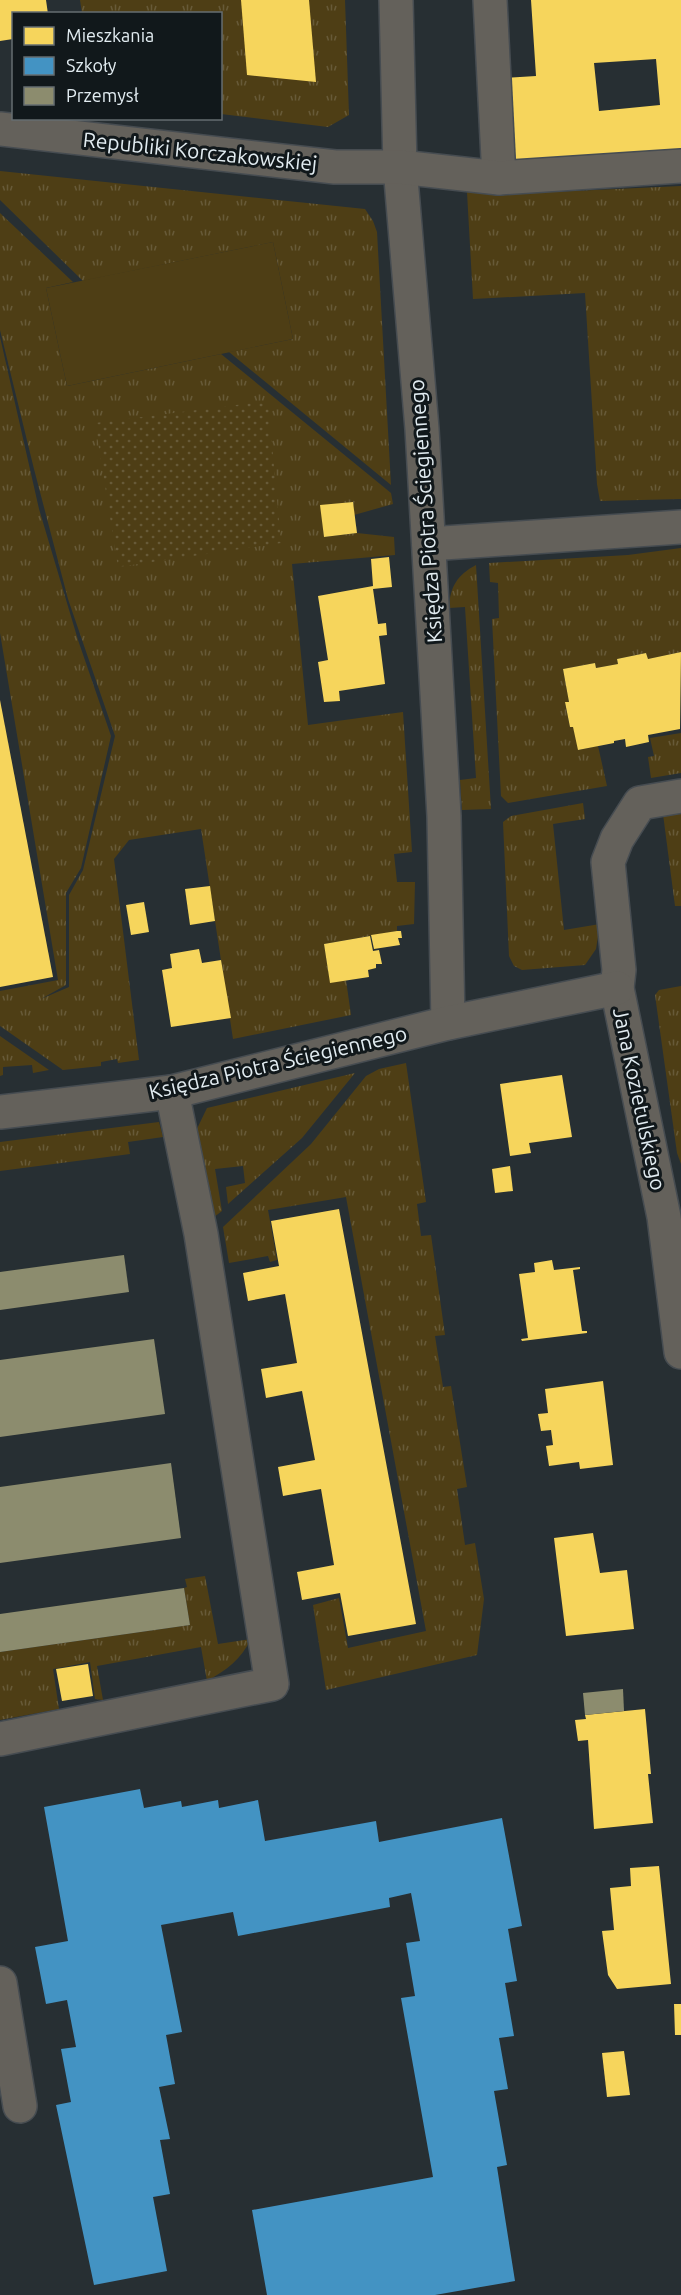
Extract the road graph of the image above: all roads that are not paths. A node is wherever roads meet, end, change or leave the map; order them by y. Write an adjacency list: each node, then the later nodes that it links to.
1 (396, 0): 5 (street, Księdza Piotra Ściegiennego)
2 (490, 0): 6 (street)
3 (0, 129): 5 (street, Republiki Korczakowskiej)
4 (681, 166): 6 (street, Republiki Korczakowskiej)
5 (400, 167): 6 (street, Republiki Korczakowskiej); 8 (street, Księdza Piotra Ściegiennego)
6 (484, 176)
7 (681, 527): 8 (street)
8 (429, 544): 11 (street, Księdza Piotra Ściegiennego)
9 (681, 796): 10 (street, Jana Kozietulskiego)
10 (616, 988): 11 (street, Księdza Piotra Ściegiennego); 14 (street, Jana Kozietulskiego)
11 (448, 1023): 12 (street, Księdza Piotra Ściegiennego)
12 (172, 1092): 13 (street, Księdza Piotra Ściegiennego); 16 (street)
13 (0, 1112)
14 (672, 1216): 15 (street, Jana Kozietulskiego)
15 (681, 1352)
16 (0, 1739)
17 (0, 1983): 18 (street)
18 (20, 2106)

